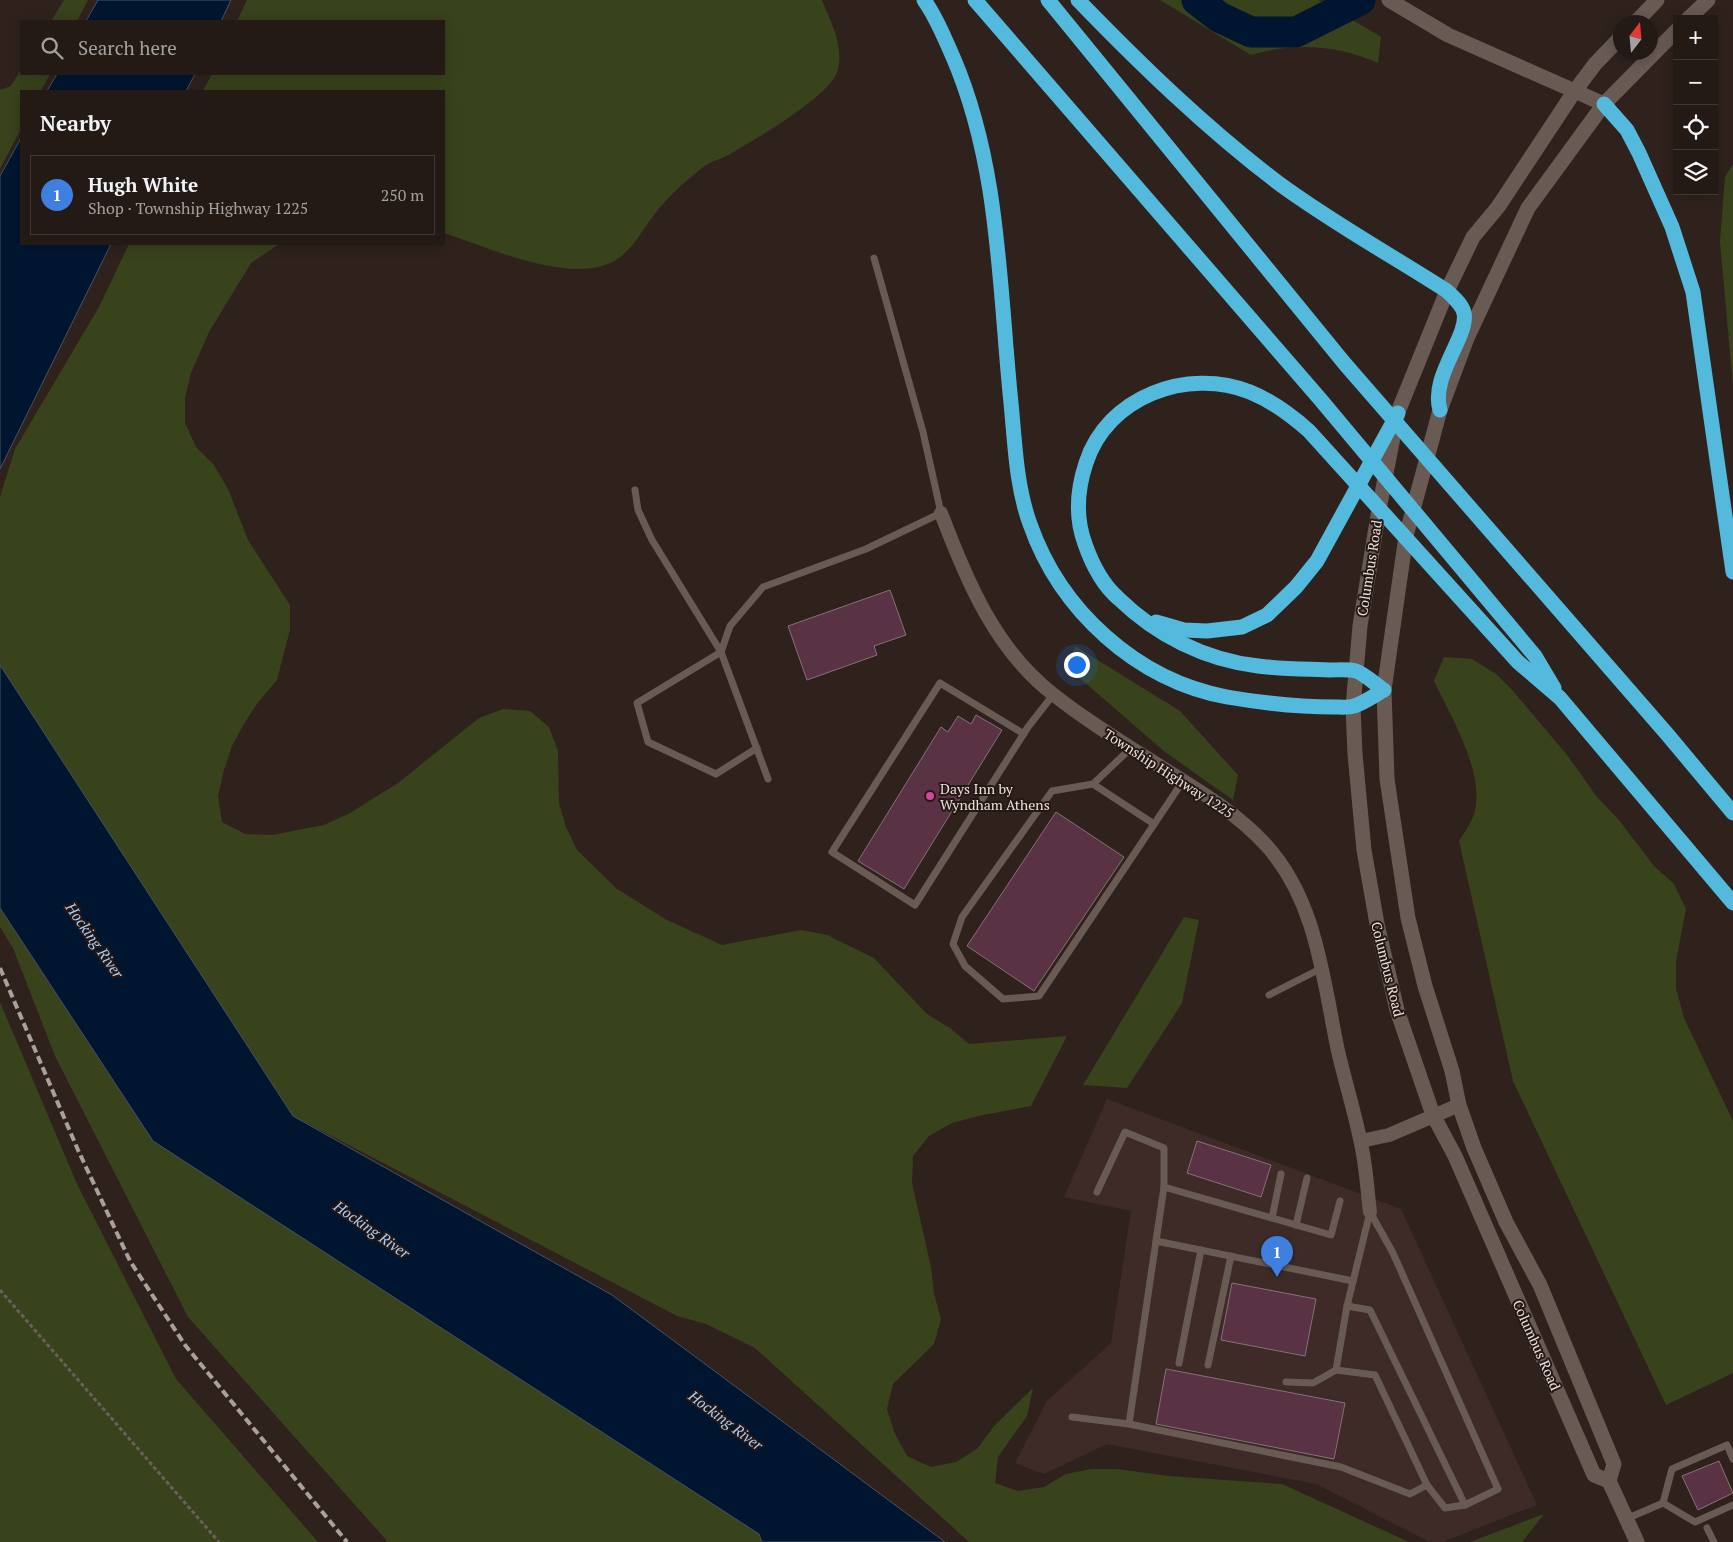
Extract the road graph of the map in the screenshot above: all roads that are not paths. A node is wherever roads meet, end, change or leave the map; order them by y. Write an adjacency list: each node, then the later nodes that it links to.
1 (924, 0): 27 (highway)
2 (975, 0): 26 (highway)
3 (1048, 0): 34 (highway)
4 (1078, 0): 15 (highway)
5 (1390, 0): 12 (main road)
6 (1657, 0): 8 (main road)
7 (1708, 0): 9 (main road)
8 (1643, 15)
9 (1692, 15)
10 (1673, 34): 13 (main road, Columbus Road)
11 (1613, 45): 12 (main road, Columbus Road)
12 (1574, 92): 13 (main road); 15 (main road, Columbus Road)
13 (1604, 104): 16 (main road, Columbus Road); 20 (highway)
14 (874, 258): 19 (lane)
15 (1447, 291): 16 (highway); 17 (main road, Columbus Road)
16 (1440, 410): 24 (main road, Columbus Road)
17 (1398, 412): 21 (highway); 23 (main road, Columbus Road)
18 (635, 490): 22 (lane)
19 (941, 513): 22 (lane); 25 (street, Township Highway 1225)
20 (1733, 572)
21 (1135, 613): 23 (highway); 26 (highway)
22 (721, 652): 29 (lane); 29 (lane)
23 (1357, 671): 24 (highway); 27 (main road, Columbus Road)
24 (1384, 690): 27 (highway); 39 (main road, Columbus Road)
25 (1053, 695): 28 (lane); 30 (street, Township Highway 1225)
26 (1560, 698): 36 (highway)
27 (1353, 707): 40 (main road, Columbus Road)
28 (1024, 734): 28 (lane)
29 (757, 748): 31 (lane)
30 (1131, 748): 32 (street, Township Highway 1225); 33 (lane)
31 (768, 779)
32 (1183, 781): 35 (lane); 37 (street, Township Highway 1225)
33 (1093, 784): 35 (lane); 35 (lane)
34 (1733, 813)
35 (1154, 824)
36 (1733, 903)
37 (1322, 968): 38 (lane); 41 (street, Township Highway 1225)
38 (1269, 995)
39 (1459, 1105): 40 (street); 62 (main road, Columbus Road)
40 (1433, 1115): 41 (street); 62 (main road, Columbus Road)
41 (1361, 1141): 47 (street, Township Highway 1225)
42 (1281, 1174): 48 (lane)
43 (1307, 1178): 49 (lane)
44 (1164, 1187): 45 (lane); 48 (lane); 50 (lane)
45 (1097, 1192)
46 (1340, 1201): 49 (lane)
47 (1370, 1212): 53 (lane); 65 (lane)
48 (1272, 1218): 49 (lane)
49 (1296, 1225)
50 (1156, 1241): 51 (lane); 60 (lane)
51 (1201, 1250): 52 (lane); 55 (lane)
52 (1231, 1256): 53 (lane); 56 (lane)
53 (1353, 1281): 54 (lane)
54 (1346, 1306): 57 (lane); 65 (lane)
55 (1179, 1363)
56 (1208, 1365)
57 (1336, 1370): 58 (lane); 63 (lane)
58 (1286, 1382)
59 (1072, 1417): 60 (lane)
60 (1129, 1424): 63 (lane)
61 (1733, 1459): 64 (lane)
62 (1609, 1481): 67 (main road, Columbus Road)
63 (1427, 1485): 65 (lane)
64 (1663, 1503): 66 (lane); 67 (lane)
65 (1465, 1505)
66 (1733, 1505)
67 (1626, 1519): 69 (main road, Columbus Road)
68 (1707, 1528): 70 (lane)
69 (1637, 1542)
70 (1714, 1542)

